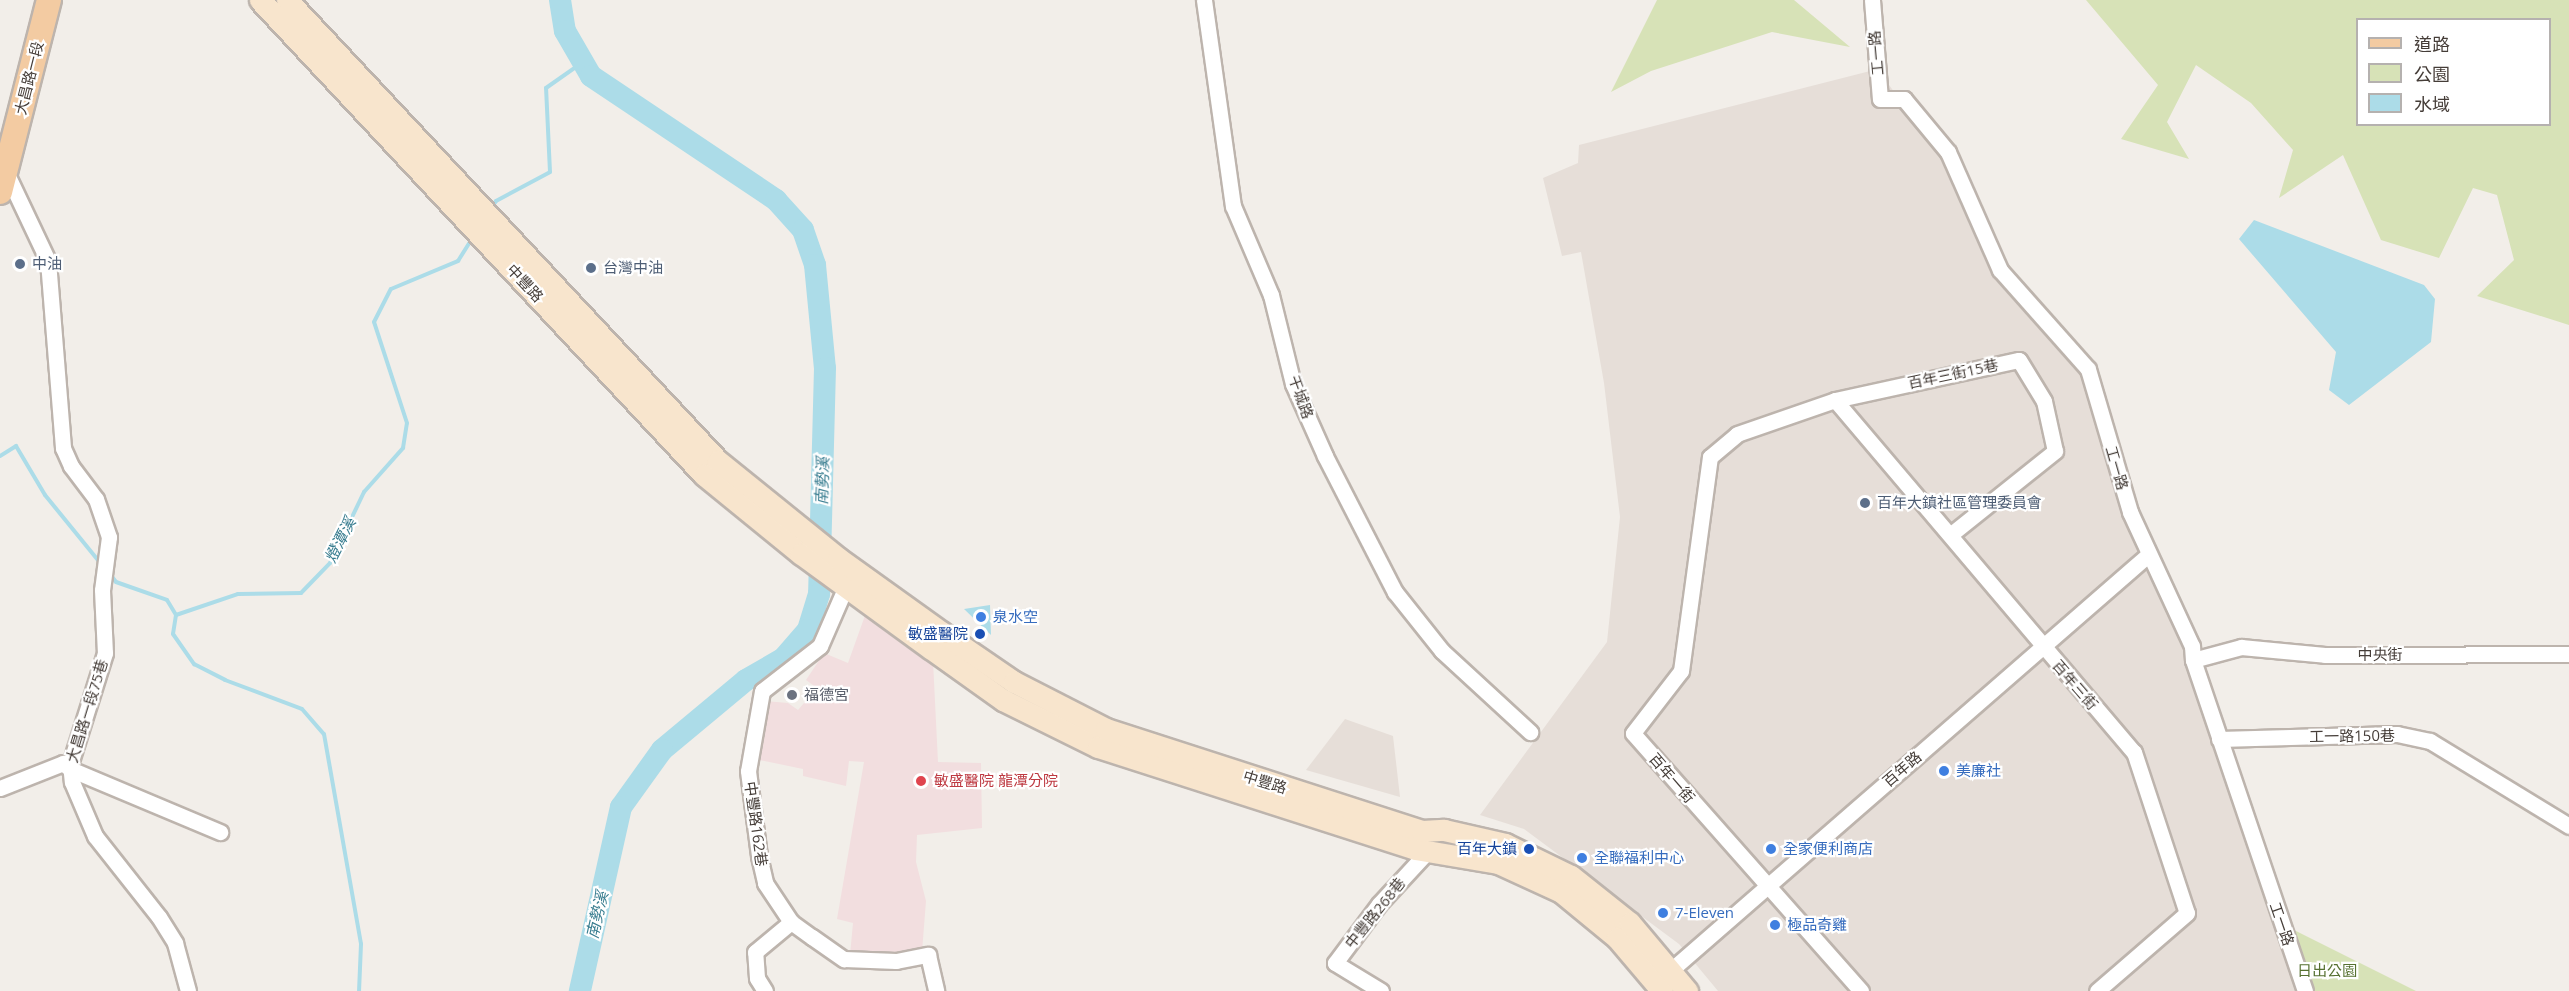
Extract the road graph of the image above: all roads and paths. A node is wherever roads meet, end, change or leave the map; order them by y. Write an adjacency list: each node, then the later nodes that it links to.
1 (32, 0): 7 (main road, 大昌路一段)
2 (49, 0): 8 (main road, 大昌路一段)
3 (260, 0): 9 (main road, 中豐路)
4 (287, 0): 9 (main road, 中豐路)
5 (1204, 0): 17 (street, 干城路)
6 (1872, 0): 12 (street, 工一路)
7 (0, 124)
8 (3, 181): 19 (street, 大昌路一段75巷)
9 (554, 299): 13 (main road, 中豐路); 13 (main road, 中豐路)
10 (1835, 400): 11 (street, 百年三街); 11 (street, 百年三街15巷); 24 (street, 百年一街)
11 (1950, 535): 14 (street, 百年三街)
12 (2148, 555): 14 (street, 百年路); 16 (street, 工一路)
13 (842, 573): 23 (main road, 中豐路); 25 (street, 中豐路162巷); 26 (main road, 中豐路)
14 (2042, 648): 24 (street, 百年路); 27 (street, 百年三街)
15 (2569, 654): 16 (street, 中央街)
16 (2193, 660): 18 (street, 工一路)
17 (1530, 732)
18 (2219, 739): 21 (street, 工一路150巷); 34 (street, 工一路)
19 (70, 769): 20 (street); 22 (street); 28 (street, 大昌路一段75巷)
20 (0, 788)
21 (2569, 826)
22 (220, 832)
23 (1429, 850): 26 (main road, 中豐路); 31 (street, 中豐路268巷)
24 (1767, 886): 26 (street, 百年路); 33 (street, 百年一街)
25 (791, 922): 29 (street); 30 (street, 中豐路162巷)
26 (1663, 982): 32 (main road, 中豐路)
27 (2099, 989)
28 (188, 991)
29 (765, 991)
30 (936, 991)
31 (1381, 991)
32 (1687, 991)
33 (1861, 991)
34 (2305, 991)

